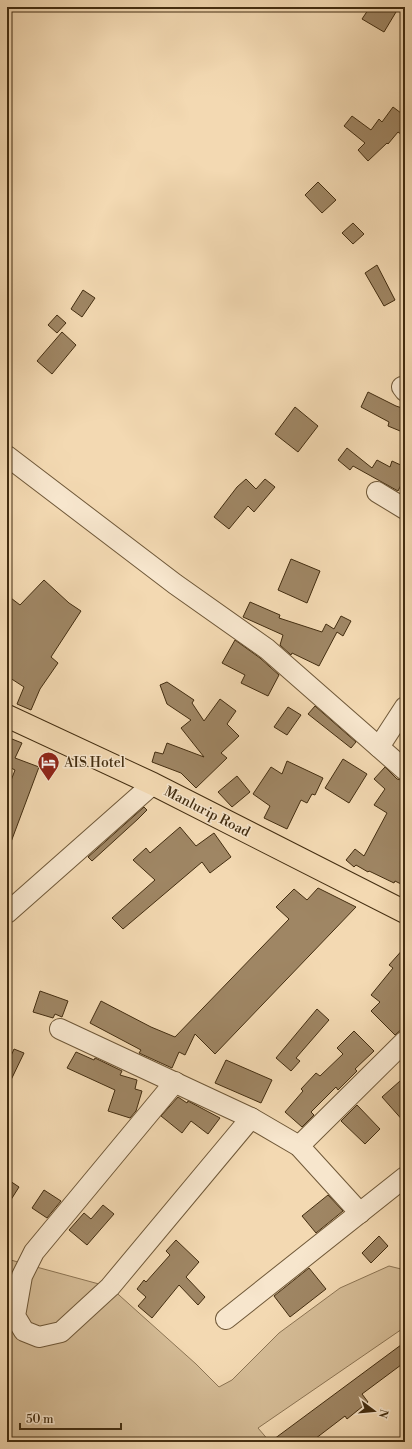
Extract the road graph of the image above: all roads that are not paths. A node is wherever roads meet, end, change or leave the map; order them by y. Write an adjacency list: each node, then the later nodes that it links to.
1 (7, 456): 6 (street)
2 (377, 492): 3 (street)
3 (405, 509)
4 (405, 707): 6 (street)
5 (7, 716): 8 (main road, Manlurip Road)
6 (379, 747): 7 (street)
7 (405, 770)
8 (153, 784): 9 (main road, Manlurip Road); 10 (street)
9 (405, 912)
10 (7, 913)
11 (60, 1029): 13 (street)
12 (405, 1041): 15 (street)
13 (175, 1082): 14 (street); 14 (street)
14 (251, 1118): 15 (street)
15 (299, 1146): 17 (street)
16 (405, 1177): 17 (street)
17 (360, 1213): 18 (street)
18 (226, 1319)

